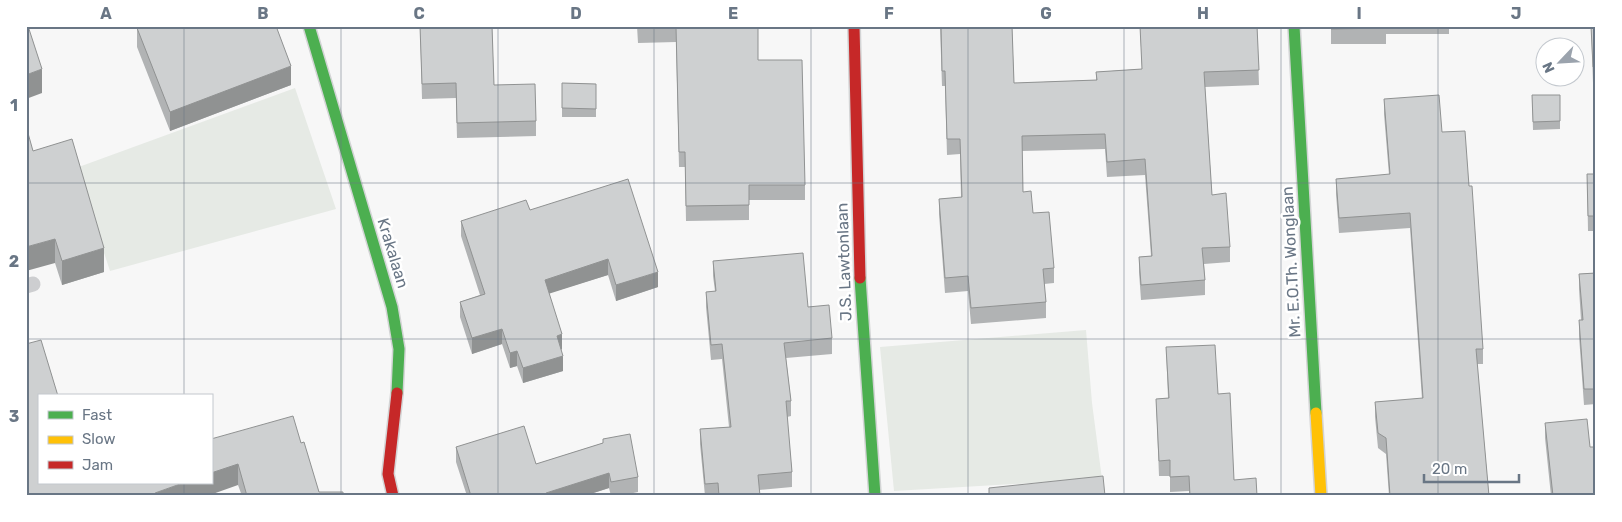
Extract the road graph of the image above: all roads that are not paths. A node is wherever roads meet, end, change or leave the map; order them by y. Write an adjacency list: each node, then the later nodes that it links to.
1 (309, 26): 4 (street, Krakalaan)
2 (854, 26): 5 (street, J.S. Lawtonlaan)
3 (1294, 26): 6 (street, Mr. E.O.Th. Wonglaan)
4 (393, 496)
5 (875, 496)
6 (1321, 496)

